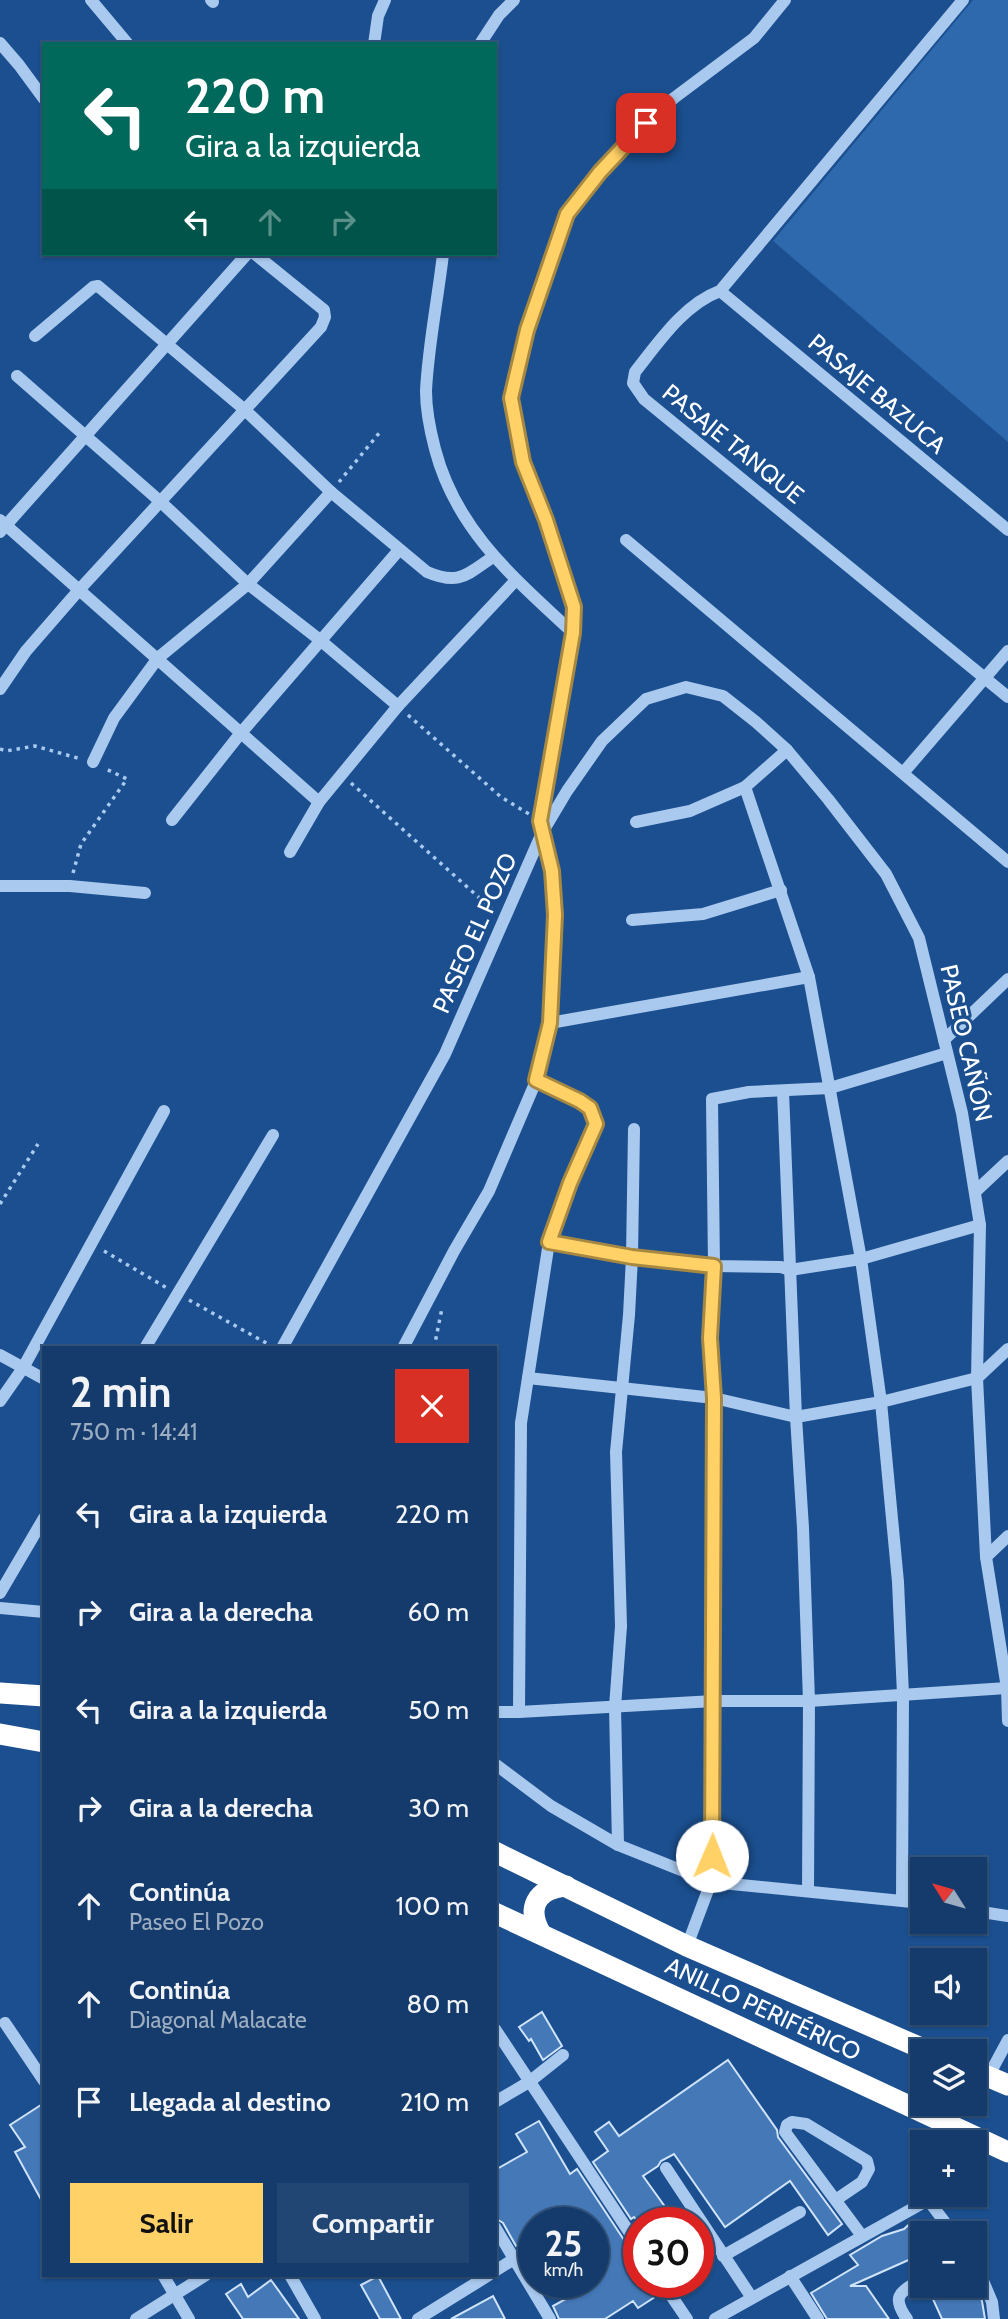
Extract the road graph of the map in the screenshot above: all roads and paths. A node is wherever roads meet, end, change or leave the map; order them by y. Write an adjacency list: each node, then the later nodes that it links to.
1 (92, 0): 6 (street)
2 (385, 0): 7 (street)
3 (514, 0): 8 (street)
4 (785, 0): 31 (street, PASEO EL POZO)
5 (962, 0): 14 (street, PASAJE TANQUE)
6 (126, 42)
7 (374, 42)
8 (481, 42)
9 (0, 43): 10 (street)
10 (42, 96)
11 (245, 256): 16 (street)
12 (257, 256): 18 (street)
13 (443, 256): 27 (street)
14 (720, 291): 24 (street, PASAJE BAZUCA); 35 (street, PASAJE TANQUE)
15 (35, 336): 16 (street)
16 (166, 344): 18 (street); 20 (street)
17 (17, 376): 20 (street)
18 (244, 410): 21 (street); 22 (street)
19 (380, 432): 21 (path)
20 (85, 437): 22 (street); 23 (street)
21 (331, 492): 26 (street); 29 (street)
22 (162, 503): 29 (street); 30 (street)
23 (2, 525): 30 (street)
24 (1008, 530)
25 (626, 540): 43 (street)
26 (398, 550): 27 (street); 32 (street)
27 (494, 557): 28 (street)
28 (516, 580): 31 (street); 38 (street)
29 (248, 584): 32 (street); 34 (street)
30 (79, 590): 34 (street); 36 (street)
31 (573, 633): 49 (street, PASEO EL POZO)
32 (320, 640): 38 (street); 39 (street)
33 (1008, 651): 35 (street)
34 (158, 658): 39 (street); 42 (street)
35 (984, 677): 37 (street, PASAJE TANQUE); 43 (street)
36 (0, 690)
37 (1008, 697)
38 (398, 706): 44 (street); 49 (path)
39 (240, 734): 46 (street); 47 (street)
40 (0, 749): 42 (path)
41 (787, 750): 45 (street); 49 (street, PASEO CAÑÓN); 61 (street, PASEO CAÑÓN)
42 (93, 762): 53 (path)
43 (903, 774): 51 (street)
44 (341, 775): 46 (street); 56 (path)
45 (745, 787): 48 (street); 54 (street)
46 (319, 802): 50 (street)
47 (172, 820)
48 (636, 822)
49 (541, 827): 56 (street, PASEO EL POZO); 60 (street)
50 (290, 852)
51 (1008, 863)
52 (0, 886): 53 (street)
53 (70, 886): 55 (street)
54 (781, 890): 57 (street); 58 (street)
55 (145, 893)
56 (503, 919): 80 (street, PASEO EL POZO)
57 (632, 920)
58 (809, 977): 60 (street); 64 (street)
59 (1008, 979): 61 (street)
60 (550, 1023): 63 (street)
61 (944, 1040): 62 (street, PASEO CAÑÓN)
62 (947, 1053): 64 (street); 71 (street, PASEO CAÑÓN)
63 (536, 1080): 74 (street); 81 (street)
64 (830, 1088): 65 (street); 76 (street)
65 (783, 1091): 77 (street); 78 (street)
66 (164, 1111): 84 (street)
67 (634, 1129): 75 (street)
68 (273, 1135): 79 (street)
69 (38, 1144): 72 (path)
70 (1008, 1161): 71 (street)
71 (976, 1191): 73 (street, PASEO CAÑÓN)
72 (0, 1205)
73 (980, 1225): 76 (street); 86 (street, PASEO CAÑÓN)
74 (549, 1242): 75 (street); 85 (street)
75 (632, 1257): 77 (street); 88 (street)
76 (861, 1259): 78 (street); 91 (street)
77 (714, 1266): 78 (street); 89 (street)
78 (790, 1270): 92 (street)
79 (146, 1346)
80 (283, 1346)
81 (404, 1346)
82 (1008, 1349): 86 (street)
83 (0, 1355): 84 (street)
84 (23, 1368): 87 (street); 90 (street)
85 (528, 1378): 88 (street); 108 (street)
86 (977, 1378): 91 (street); 95 (street, PASEO CAÑÓN)
87 (42, 1379)
88 (622, 1389): 89 (street); 106 (street)
89 (714, 1398): 92 (street); 104 (street)
90 (0, 1401)
91 (881, 1402): 92 (street); 102 (street)
92 (796, 1417): 105 (street)
93 (42, 1521): 96 (street)
94 (1008, 1536): 95 (street)
95 (986, 1558): 99 (street, PASEO CAÑÓN)
96 (0, 1593)
97 (0, 1608): 98 (street)
98 (42, 1612)
99 (1005, 1658): 100 (street, PASEO CAÑÓN)
100 (1007, 1688): 102 (street); 109 (street, PASEO CAÑÓN)
101 (0, 1693): 103 (highway)
102 (902, 1695): 105 (street); 118 (street)
103 (42, 1696)
104 (714, 1700): 105 (street); 106 (street); 115 (street)
105 (809, 1701): 117 (street)
106 (615, 1707): 108 (street); 113 (street)
107 (497, 1712): 108 (street)
108 (519, 1713)
109 (1008, 1721)
110 (0, 1734): 111 (highway)
111 (42, 1742)
112 (497, 1765): 113 (street)
113 (618, 1845): 115 (street)
114 (497, 1853): 116 (highway, ANILLO PERIFÉRICO)
115 (711, 1882): 117 (street); 124 (street)
116 (566, 1886): 123 (highway); 124 (highway, ANILLO PERIFÉRICO)
117 (808, 1891): 118 (street)
118 (902, 1900): 119 (street)
119 (910, 1901)
120 (987, 1913): 122 (street)
121 (497, 1914): 123 (highway, ANILLO PERIFÉRICO)
122 (1008, 1916)
123 (541, 1934): 134 (highway, ANILLO PERIFÉRICO)
124 (687, 1946): 128 (highway, ANILLO PERIFÉRICO)
125 (5, 2023): 130 (street)
126 (497, 2032): 132 (street)
127 (1008, 2039): 131 (street)
128 (910, 2043)
129 (563, 2056): 132 (street)
130 (42, 2078)
131 (990, 2078)
132 (530, 2082): 133 (street); 141 (street)
133 (497, 2101)
134 (948, 2130)
135 (987, 2145): 136 (highway, ANILLO PERIFÉRICO)
136 (1008, 2152)
137 (666, 2168): 144 (street)
138 (836, 2199): 138 (street); 143 (street)
139 (913, 2207): 143 (street)
140 (800, 2212): 144 (street)
141 (623, 2223)
142 (497, 2230): 145 (street)
143 (862, 2236): 147 (street)
144 (723, 2256): 156 (street)
145 (514, 2259): 146 (street); 161 (street)
146 (497, 2270)
147 (790, 2276): 156 (street); 164 (street)
148 (164, 2277): 154 (street)
149 (203, 2277): 154 (street)
150 (291, 2277): 159 (street)
151 (486, 2277): 160 (street)
152 (910, 2286): 165 (street)
153 (987, 2290): 166 (street)
154 (175, 2295): 157 (street); 158 (street)
155 (673, 2298): 162 (street)
156 (752, 2298): 163 (street)
157 (136, 2319)
158 (189, 2319)
159 (315, 2319)
160 (418, 2319)
161 (550, 2319)
162 (687, 2319)
163 (715, 2319)
164 (818, 2319)
165 (907, 2319)
166 (994, 2319)

